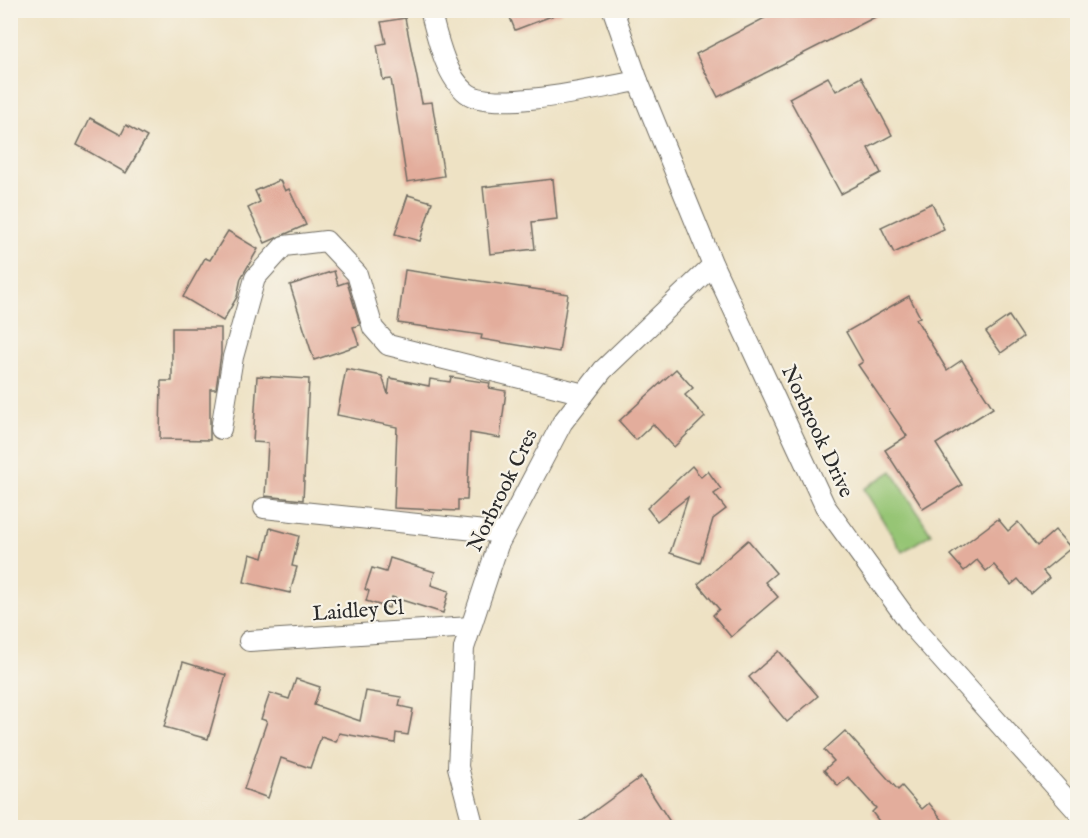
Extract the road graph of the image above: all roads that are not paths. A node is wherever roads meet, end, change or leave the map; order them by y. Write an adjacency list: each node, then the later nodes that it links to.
1 (430, 10): 3 (street)
2 (613, 10): 3 (street, Norbrook Drive)
3 (638, 81): 4 (street, Norbrook Drive)
4 (713, 265): 5 (street, Norbrook Cres); 11 (street, Norbrook Drive)
5 (584, 394): 6 (street); 8 (street, Norbrook Cres)
6 (221, 429)
7 (264, 508): 8 (street)
8 (504, 533): 9 (street, Norbrook Cres)
9 (471, 627): 10 (street, Laidley Cl); 12 (street, Norbrook Cres)
10 (249, 641)
11 (1077, 812)
12 (474, 828)

